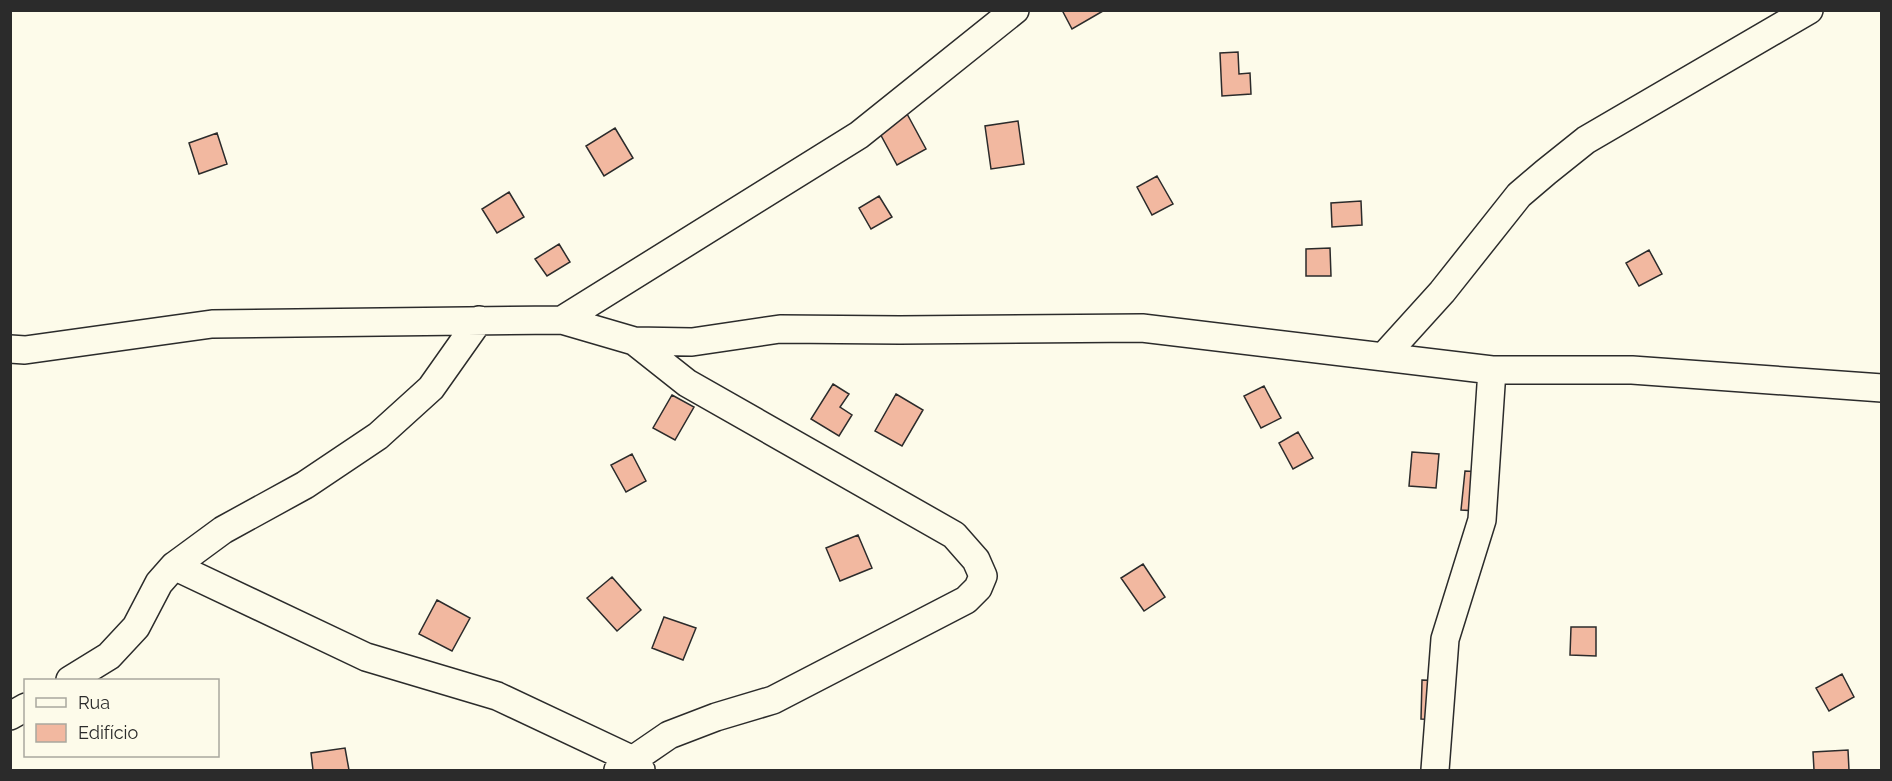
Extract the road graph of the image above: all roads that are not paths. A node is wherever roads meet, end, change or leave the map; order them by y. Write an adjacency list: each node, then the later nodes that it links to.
1 (1016, 10): 4 (street)
2 (1809, 10): 7 (street)
3 (479, 320): 4 (street); 6 (street); 10 (street)
4 (562, 320): 5 (street)
5 (634, 341): 7 (street); 14 (street)
6 (10, 349)
7 (1384, 356): 8 (street)
8 (1492, 370): 9 (street); 15 (street)
9 (1881, 388)
10 (174, 566): 11 (street); 14 (street)
11 (73, 679)
12 (24, 708): 13 (street)
13 (10, 716)
14 (631, 767)
15 (1435, 771)

